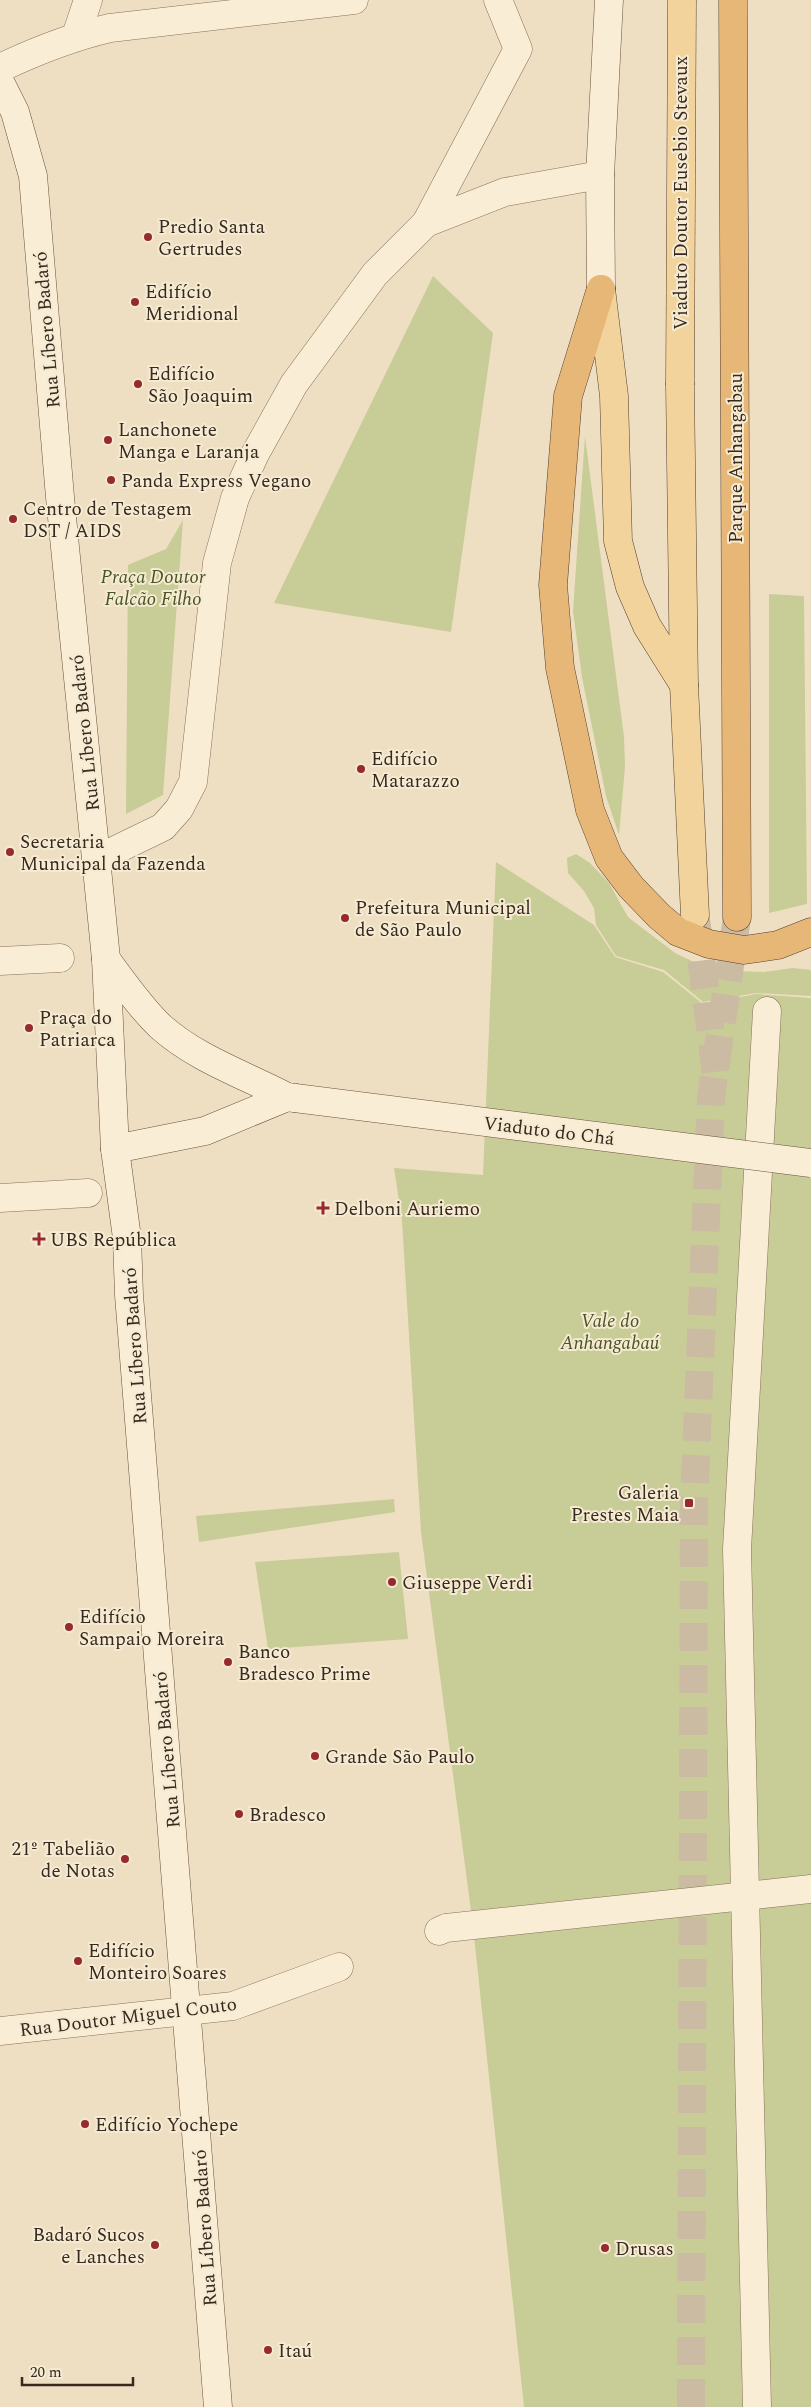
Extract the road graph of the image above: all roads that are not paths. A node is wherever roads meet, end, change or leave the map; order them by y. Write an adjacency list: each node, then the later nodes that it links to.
1 (88, 0): 7 (street)
2 (354, 0): 7 (street)
3 (498, 0): 11 (street)
4 (609, 0): 10 (street)
5 (682, 0): 13 (main road, Viaduto Doutor Eusebio Stevaux, bridge)
6 (733, 0): 16 (highway, Parque Anhangabau)
7 (76, 36): 8 (street)
8 (0, 68)
9 (0, 82): 14 (street, Rua Líbero Badaró)
10 (600, 175): 11 (street); 12 (street)
11 (426, 223): 14 (street)
12 (601, 289): 13 (main road); 17 (highway)
13 (684, 685): 15 (main road)
14 (97, 859): 19 (street, Rua Líbero Badaró)
15 (695, 915)
16 (737, 917)
17 (809, 934)
18 (60, 958): 20 (street)
19 (106, 959): 22 (street, Viaduto do Chá); 23 (street, Rua Líbero Badaró)
20 (0, 961)
21 (767, 1011): 28 (street)
22 (291, 1097): 23 (street, Viaduto do Chá); 24 (street, Viaduto do Chá, bridge)
23 (115, 1149): 31 (street, Rua Líbero Badaró)
24 (811, 1163)
25 (88, 1193): 26 (street)
26 (0, 1198)
27 (811, 1889): 28 (street)
28 (744, 1897): 29 (street); 34 (street)
29 (439, 1931)
30 (340, 1966): 31 (street, Rua Doutor Miguel Couto)
31 (186, 2013): 32 (street, Rua Doutor Miguel Couto); 33 (street, Rua Líbero Badaró)
32 (0, 2031)
33 (218, 2407)
34 (757, 2407)

